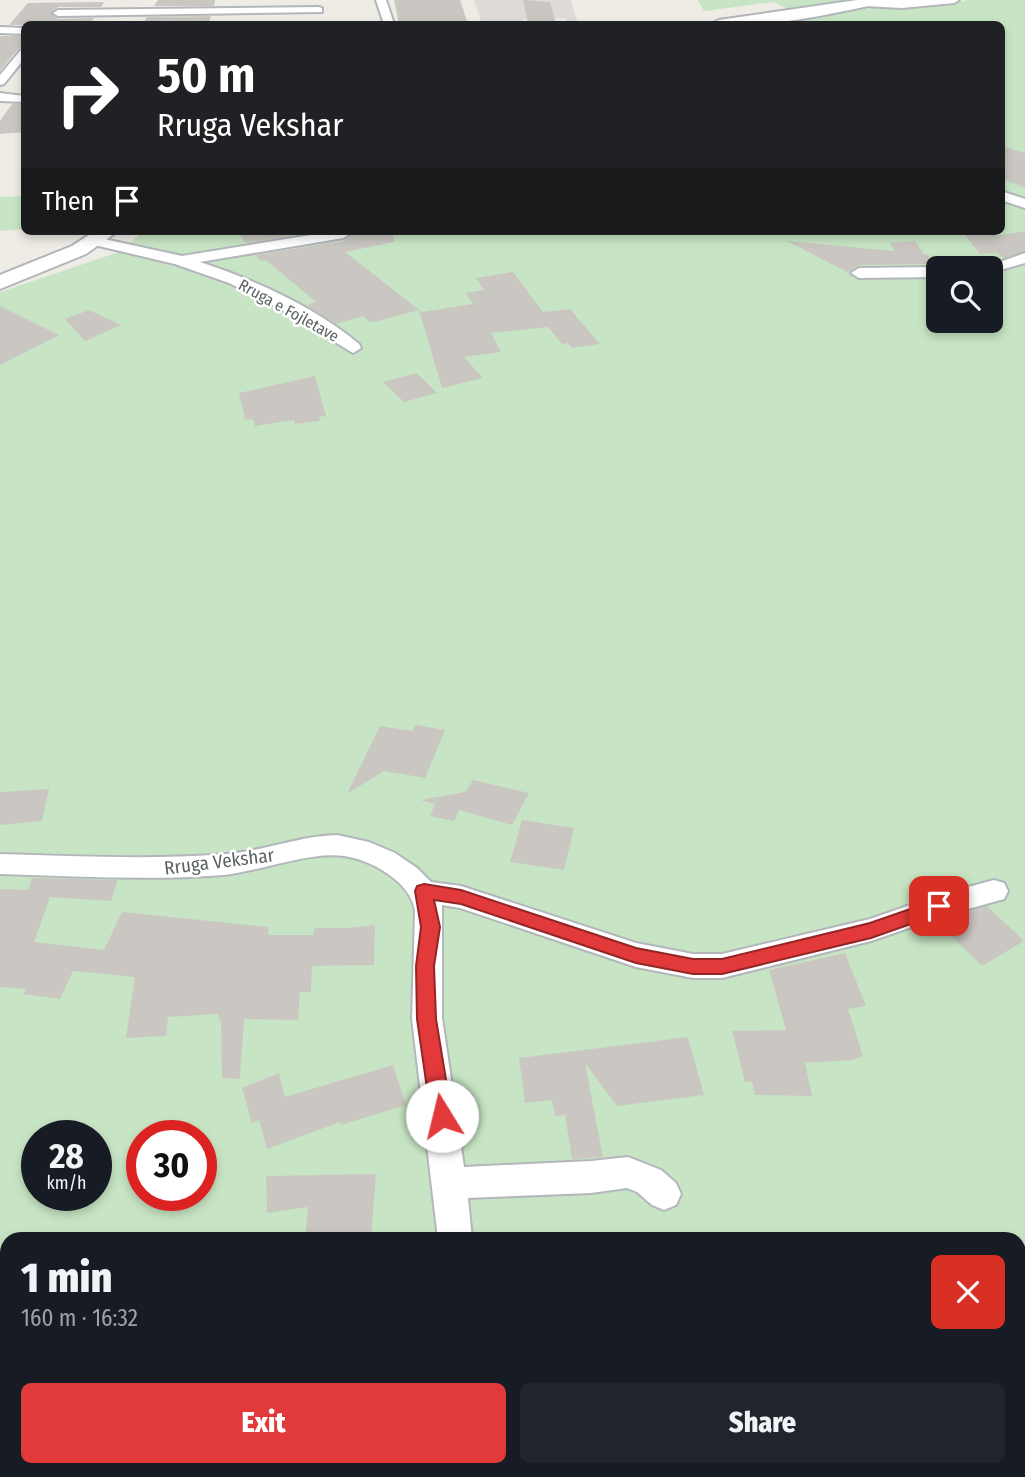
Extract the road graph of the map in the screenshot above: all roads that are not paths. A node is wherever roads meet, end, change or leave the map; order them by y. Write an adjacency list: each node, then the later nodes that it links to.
1 (69, 0): 7 (street)
2 (381, 0): 10 (street)
3 (954, 0): 4 (street)
4 (872, 2): 11 (main road)
5 (318, 10): 6 (street)
6 (272, 11): 7 (street); 9 (street)
7 (58, 13): 8 (street)
8 (51, 21)
9 (279, 21)
10 (388, 21)
11 (740, 21)
12 (0, 30): 13 (street)
13 (21, 31)
14 (21, 57): 15 (street)
15 (0, 82)
16 (0, 97): 17 (street)
17 (21, 99)
18 (1005, 196): 19 (street)
19 (1025, 204)
20 (337, 235): 23 (street, Rruga e Fojletave)
21 (102, 236): 23 (street, Rruga e Fojletave); 27 (main road)
22 (1025, 258): 24 (street)
23 (184, 260): 28 (street, Rruga e Fojletave)
24 (1003, 265)
25 (926, 272): 26 (street)
26 (859, 273)
27 (0, 283)
28 (353, 348)
29 (0, 864): 30 (street, Rruga Vekshar)
30 (424, 891): 31 (street, Rruga Vekshar); 32 (street)
31 (994, 891)
32 (448, 1183): 33 (street); 34 (street)
33 (664, 1194)
34 (454, 1232)

